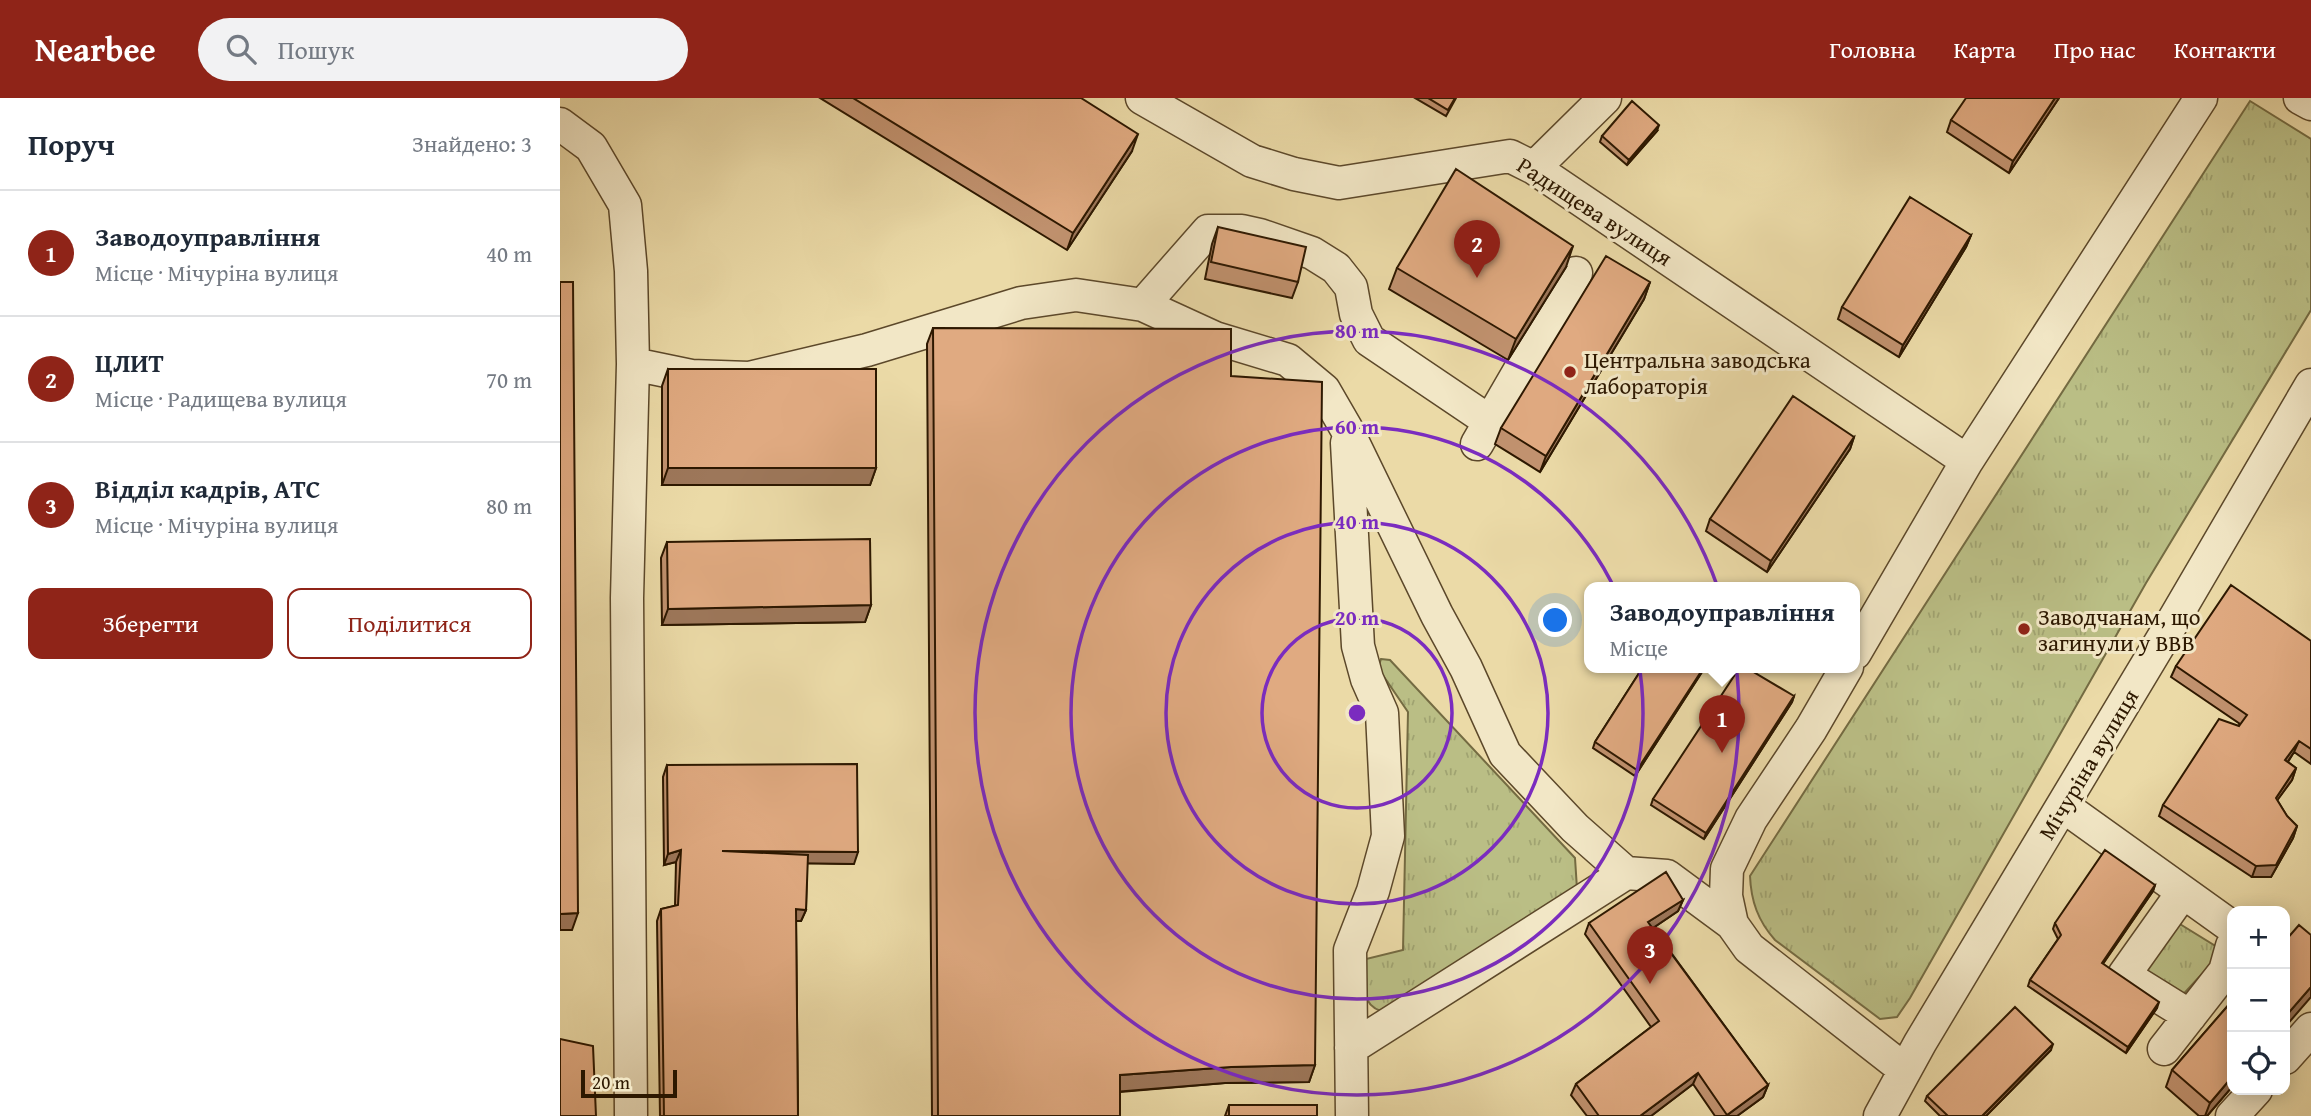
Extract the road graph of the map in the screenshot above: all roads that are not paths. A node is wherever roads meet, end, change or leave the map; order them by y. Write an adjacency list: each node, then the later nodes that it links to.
1 (1142, 98): 7 (street, Радищева вулиця)
2 (1605, 98): 7 (street)
3 (2202, 98): 13 (street)
4 (2300, 98): 5 (street)
5 (2311, 104)
6 (560, 124): 10 (street)
7 (1534, 168): 13 (street, Радищева вулиця)
8 (1576, 273): 9 (street)
9 (1143, 305): 10 (street); 12 (street)
10 (633, 364): 30 (street)
11 (2311, 385): 16 (street, Мічуріна вулиця)
12 (1346, 428): 17 (street); 24 (street)
13 (1967, 461): 14 (street)
14 (1860, 644)
15 (1844, 673): 20 (street)
16 (2063, 806): 18 (street); 27 (street, Мічуріна вулиця)
17 (1626, 873): 20 (street); 24 (street)
18 (2183, 892): 19 (street); 22 (street)
19 (2227, 923)
20 (1732, 924): 27 (street)
21 (2227, 964): 22 (street)
22 (2190, 1016): 25 (street)
23 (2311, 1029): 26 (street)
24 (1352, 1048): 31 (street)
25 (2164, 1049)
26 (2290, 1052)
27 (1905, 1070): 29 (street, Мічуріна вулиця)
28 (2251, 1095): 32 (street)
29 (1883, 1115)
30 (631, 1116)
31 (1352, 1116)
32 (2232, 1116)

